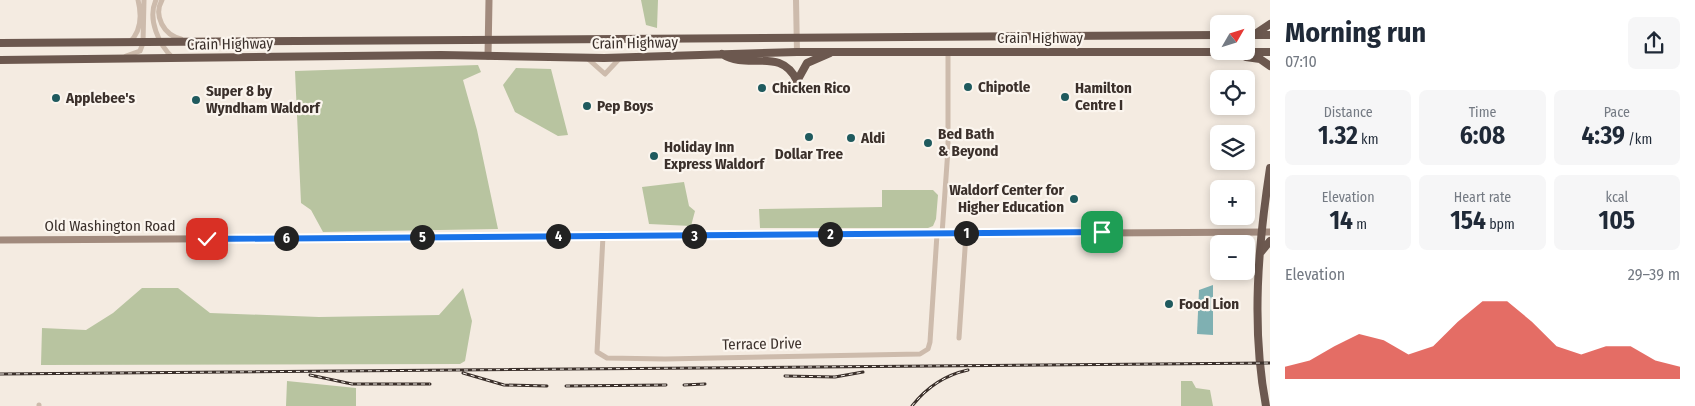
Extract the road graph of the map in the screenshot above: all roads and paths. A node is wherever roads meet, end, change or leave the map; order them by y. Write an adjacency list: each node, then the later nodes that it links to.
1 (138, 0): 16 (street)
2 (144, 0): 17 (street)
3 (156, 0): 18 (street)
4 (162, 0): 14 (street)
5 (489, 0): 13 (main road)
6 (796, 0): 12 (street)
7 (1270, 24): 8 (highway)
8 (1255, 32)
9 (1255, 35): 10 (highway)
10 (1270, 35)
11 (1210, 36): 12 (highway, Crain Highway)
12 (797, 38): 13 (highway, Crain Highway); 19 (street)
13 (488, 39): 14 (highway, Crain Highway); 25 (main road)
14 (194, 42): 18 (highway, Crain Highway)
15 (0, 43): 16 (highway, Crain Highway)
16 (129, 43): 17 (highway, Crain Highway)
17 (143, 43): 18 (highway, Crain Highway); 28 (street)
18 (160, 43): 29 (street)
19 (797, 52): 22 (highway, Crain Highway); 24 (highway, Crain Highway)
20 (948, 52): 22 (highway, Crain Highway); 23 (highway, Crain Highway); 34 (street)
21 (1270, 52): 23 (highway, Crain Highway)
22 (830, 53): 24 (highway)
23 (1179, 53): 31 (highway)
24 (722, 54): 27 (highway, Crain Highway)
25 (488, 56): 26 (highway, Crain Highway); 29 (highway, Crain Highway)
26 (586, 57): 27 (highway, Crain Highway); 27 (street)
27 (621, 57)
28 (117, 58): 29 (highway, Crain Highway); 30 (highway, Crain Highway)
29 (174, 59)
30 (0, 60)
31 (1270, 66)
32 (1270, 168): 33 (highway)
33 (1266, 232): 35 (main road, Old Washington Road); 39 (highway)
34 (939, 234): 35 (main road, Old Washington Road); 36 (main road, Old Washington Road); 36 (street, Terrace Drive)
35 (966, 234): 40 (street)
36 (604, 236): 37 (main road, Old Washington Road)
37 (0, 240)
38 (1270, 241): 39 (highway)
39 (1261, 252): 41 (highway)
40 (959, 338)
41 (1266, 406)

